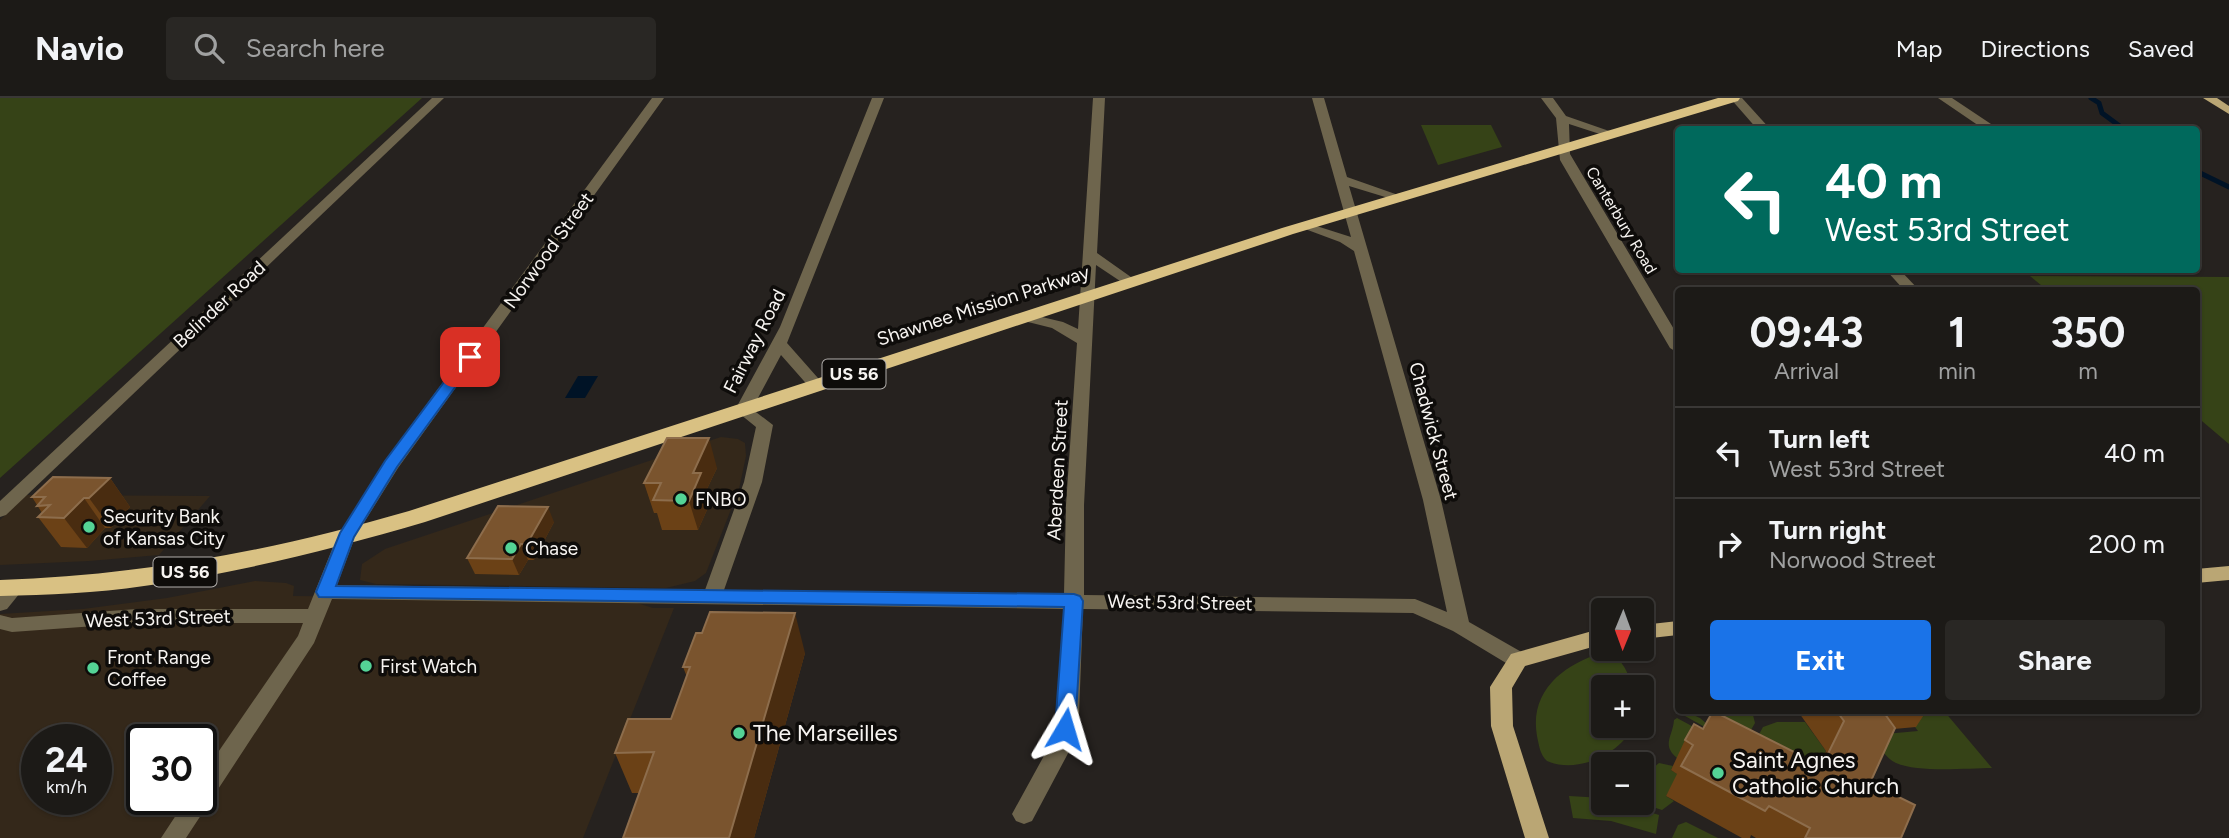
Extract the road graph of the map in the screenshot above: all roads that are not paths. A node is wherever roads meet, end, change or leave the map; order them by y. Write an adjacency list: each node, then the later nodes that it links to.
1 (438, 98): 32 (street, Belinder Road)
2 (658, 98): 33 (street, Norwood Street)
3 (878, 98): 28 (street, Fairway Road)
4 (1099, 98): 21 (street, Aberdeen Street)
5 (1318, 98): 16 (street, Chadwick Street)
6 (1547, 98): 11 (street)
7 (1734, 98): 12 (street); 14 (highway, Shawnee Mission Parkway / US 56)
8 (1944, 98): 13 (street)
9 (2209, 98): 10 (main road)
10 (2229, 111)
11 (1562, 118): 14 (street); 15 (street)
12 (1761, 126)
13 (1988, 126)
14 (1606, 132): 15 (highway, Shawnee Mission Parkway / US 56)
15 (1560, 145): 17 (highway, Shawnee Mission Parkway / US 56); 29 (street, Canterbury Road)
16 (1342, 180): 17 (street); 18 (street, Chadwick Street)
17 (1395, 196): 18 (highway, Shawnee Mission Parkway / US 56)
18 (1350, 210): 19 (highway, Shawnee Mission Parkway / US 56); 20 (street, Chadwick Street)
19 (1304, 226): 20 (street); 23 (highway, Shawnee Mission Parkway / US 56)
20 (1361, 248): 42 (street, Chadwick Street)
21 (1090, 255): 23 (street); 25 (street, Aberdeen Street)
22 (1896, 273): 24 (street)
23 (1131, 282): 25 (highway, Shawnee Mission Parkway / US 56)
24 (1909, 287)
25 (1087, 297): 26 (highway, Shawnee Mission Parkway / US 56); 27 (street, Aberdeen Street)
26 (1026, 317): 27 (street); 30 (highway, Shawnee Mission Parkway / US 56)
27 (1084, 342): 39 (street, Aberdeen Street)
28 (779, 343): 30 (street); 31 (street, Fairway Road)
29 (1675, 343)
30 (817, 386): 31 (highway, Shawnee Mission Parkway / US 56)
31 (743, 410): 33 (highway, Shawnee Mission Parkway / US 56); 38 (street, Fairway Road)
32 (0, 511)
33 (346, 537): 36 (street, Norwood Street); 37 (highway, Shawnee Mission Parkway / US 56)
34 (2229, 573): 35 (main road)
35 (2200, 576)
36 (325, 592): 38 (street, West 53rd Street); 40 (street, Norwood Street)
37 (5, 594)
38 (712, 597): 39 (street, West 53rd Street)
39 (1074, 601): 42 (street, West 53rd Street); 48 (street, Aberdeen Street)
40 (316, 615): 41 (street, West 53rd Street); 47 (street, Norwood Street)
41 (0, 622)
42 (1460, 626): 46 (street, West 53rd Street)
43 (1675, 628): 44 (main road)
44 (1654, 631)
45 (1591, 639): 46 (main road)
46 (1518, 660): 51 (main road)
47 (217, 773)
48 (1024, 814)
49 (189, 815): 50 (street, Norwood Street)
50 (173, 838)
51 (1537, 838)

